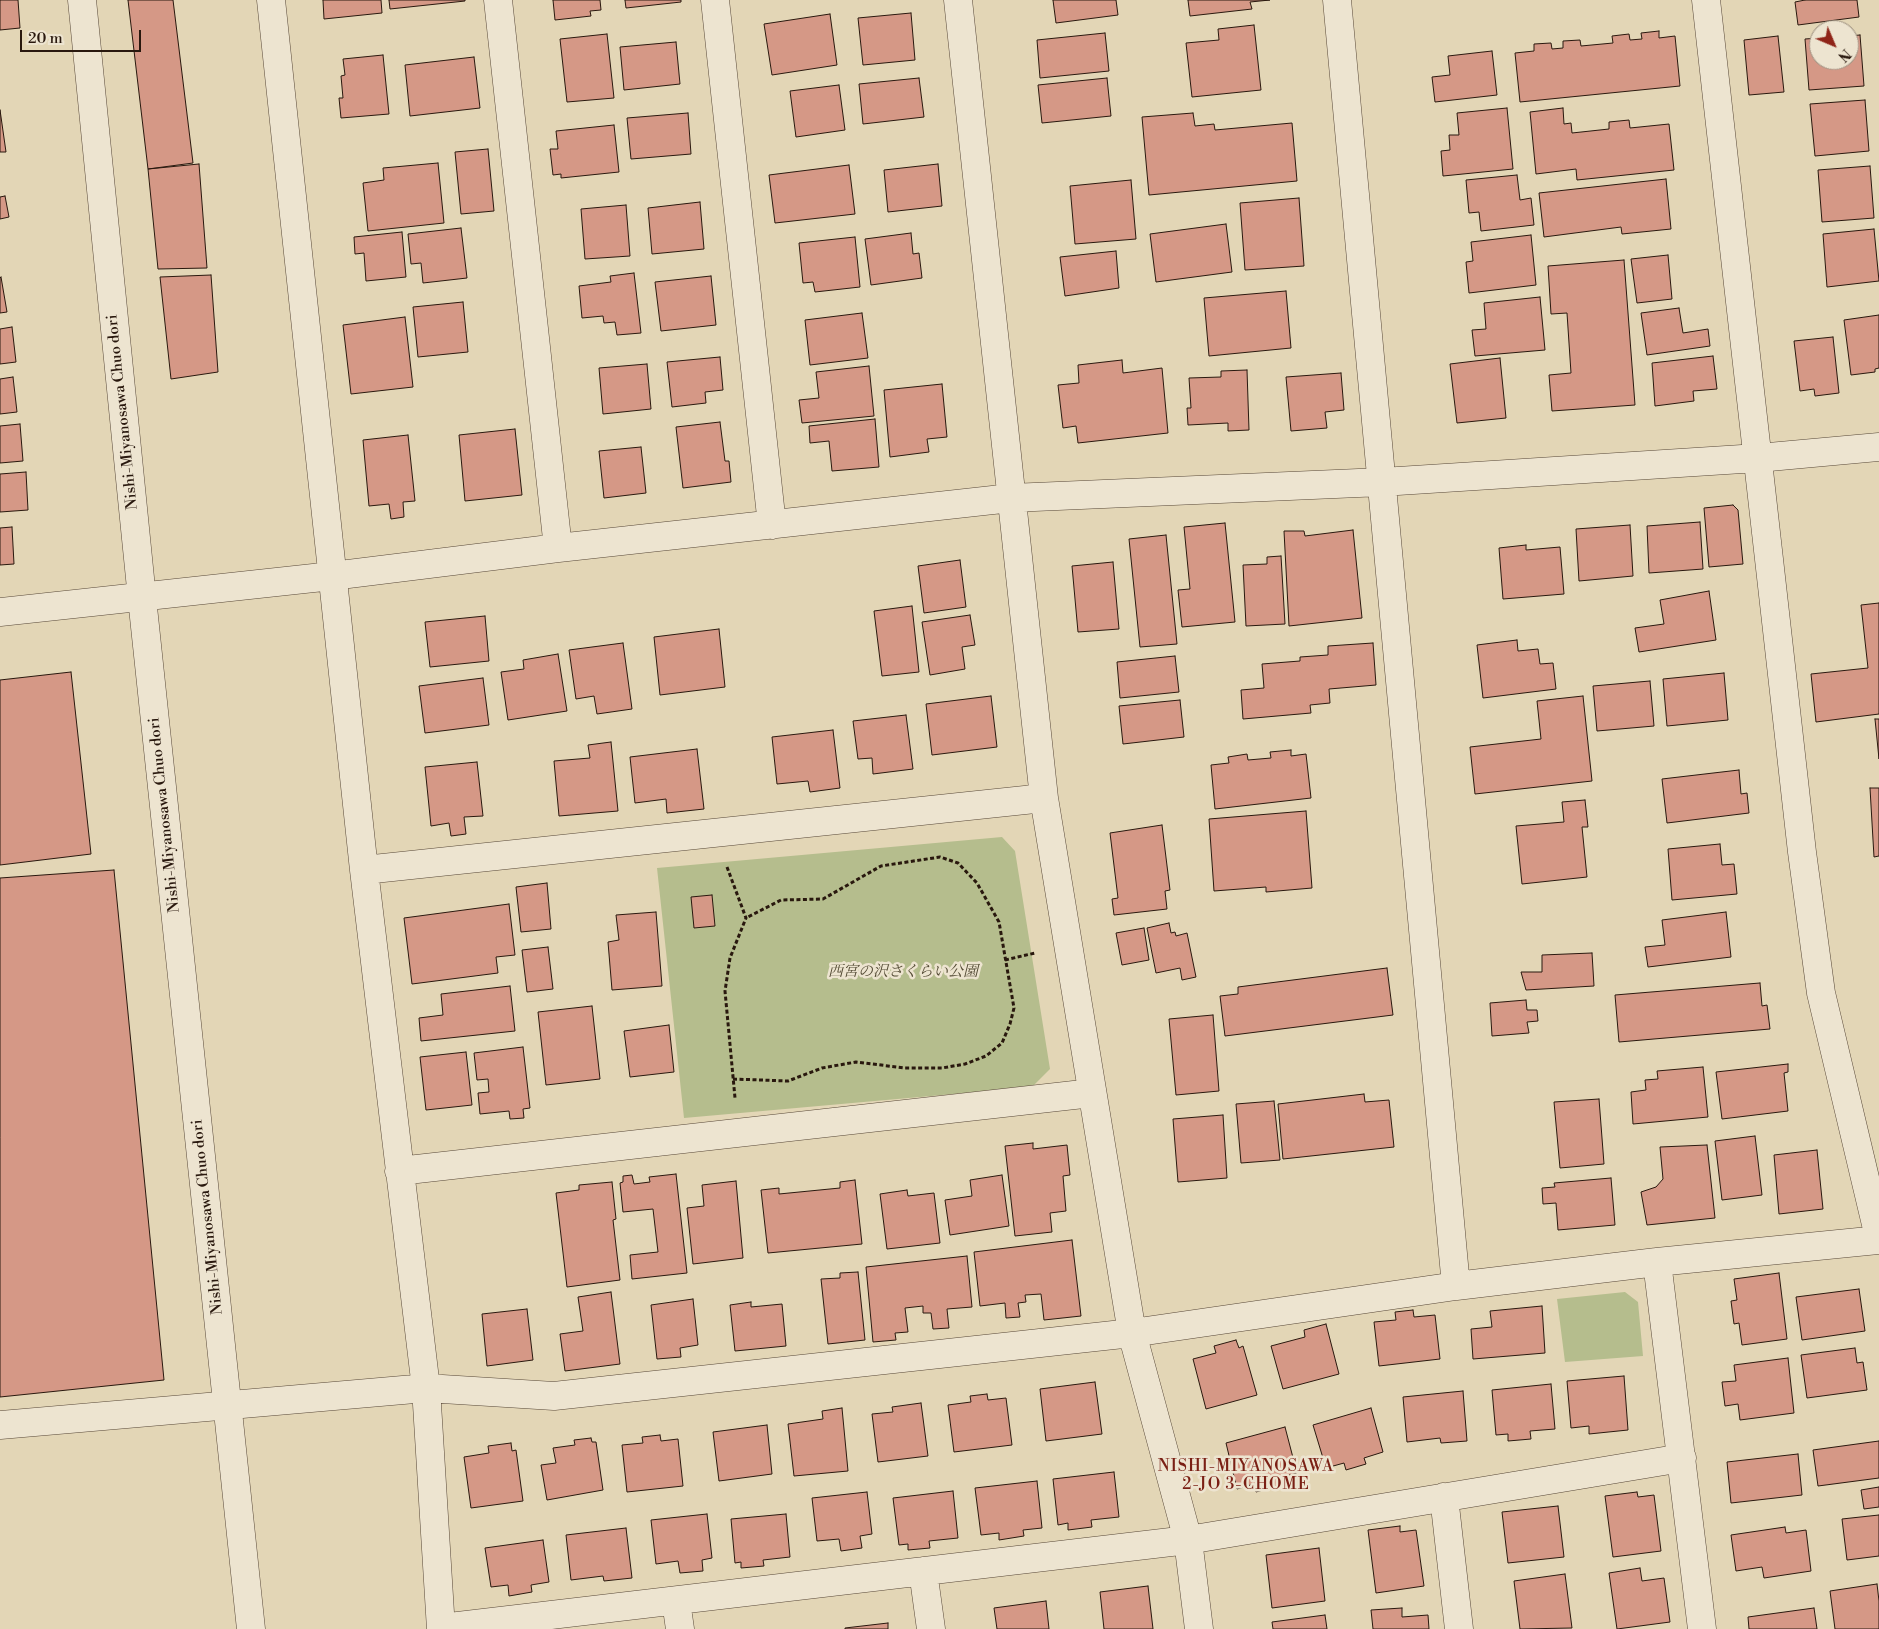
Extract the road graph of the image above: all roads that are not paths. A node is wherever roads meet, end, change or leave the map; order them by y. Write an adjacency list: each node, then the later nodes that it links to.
1 (82, 0): 15 (street, Nishi-Miyanosawa Chuo dori)
2 (271, 0): 14 (street)
3 (498, 0): 13 (street)
4 (715, 0): 12 (street)
5 (958, 0): 11 (street)
6 (1337, 0): 10 (street)
7 (1706, 0): 9 (street)
8 (1879, 446): 9 (street)
9 (1758, 458): 10 (street); 21 (street)
10 (1382, 482): 11 (street); 23 (street)
11 (1011, 498): 12 (street); 17 (street)
12 (772, 525): 13 (street)
13 (558, 548): 14 (street)
14 (332, 576): 15 (street); 18 (street)
15 (142, 598): 16 (street); 26 (street, Nishi-Miyanosawa Chuo dori)
16 (0, 612)
17 (1044, 798): 18 (street); 19 (street)
18 (364, 870): 20 (street)
19 (1092, 1093): 20 (street); 24 (street)
20 (399, 1171): 25 (street)
21 (1879, 1238): 22 (street)
22 (1657, 1262): 23 (street); 28 (street)
23 (1456, 1286): 24 (street)
24 (1132, 1333): 25 (street); 30 (street)
25 (426, 1388): 26 (street); 34 (street)
26 (228, 1404): 27 (street); 33 (street, Nishi-Miyanosawa Chuo dori)
27 (0, 1424)
28 (1682, 1458): 29 (street); 39 (street)
29 (1444, 1497): 30 (street); 38 (street)
30 (1188, 1540): 31 (street); 37 (street)
31 (923, 1572): 32 (street); 36 (street)
32 (676, 1600): 34 (street); 35 (street)
33 (251, 1629)
34 (441, 1629)
35 (680, 1629)
36 (931, 1629)
37 (1199, 1629)
38 (1459, 1629)
39 (1702, 1629)

